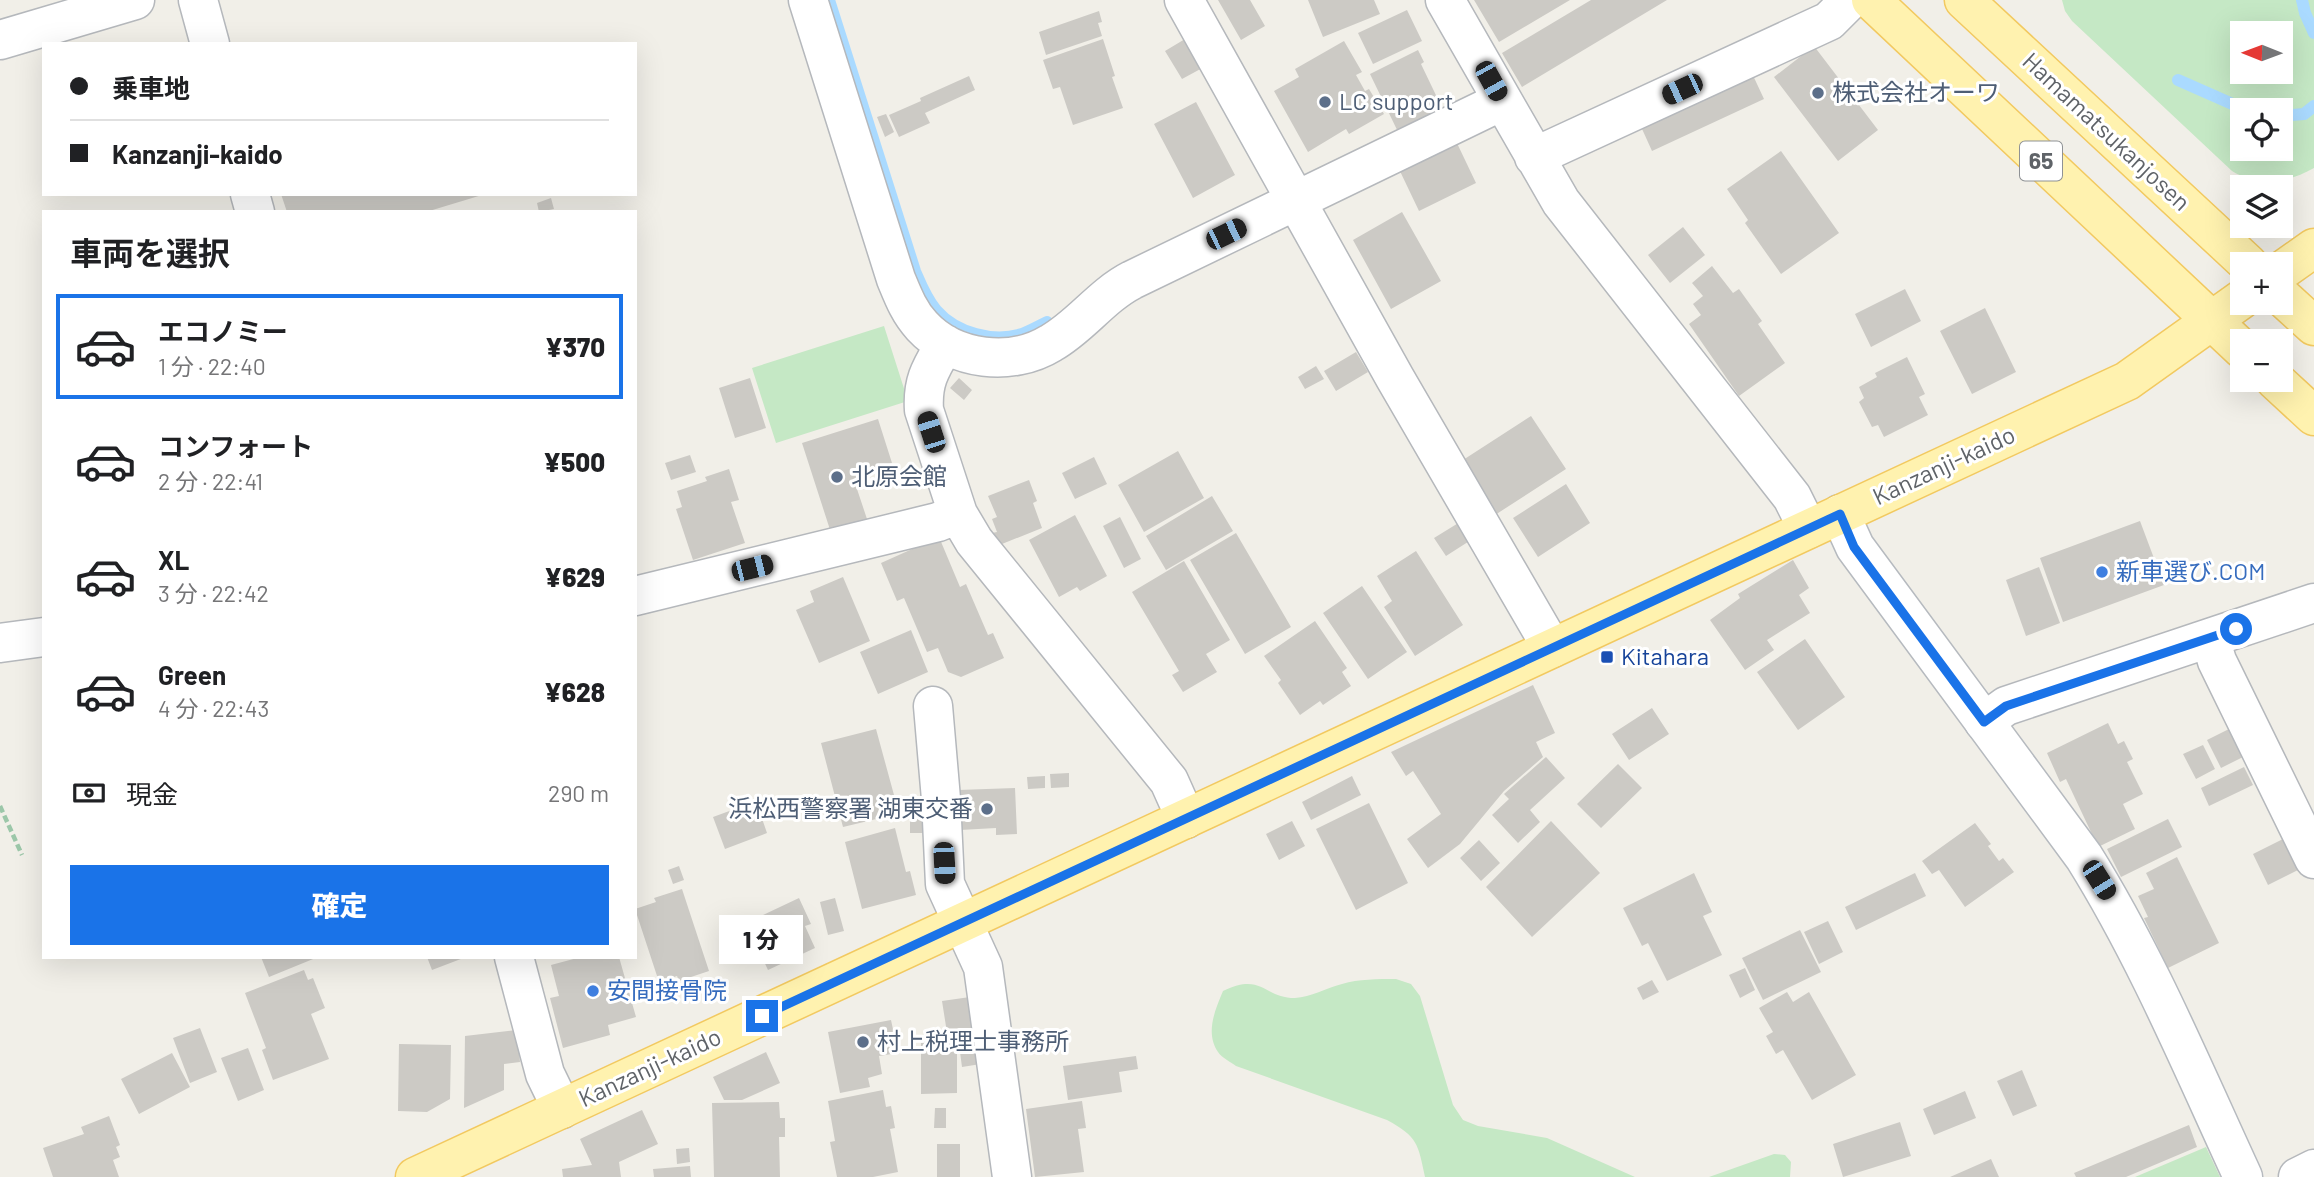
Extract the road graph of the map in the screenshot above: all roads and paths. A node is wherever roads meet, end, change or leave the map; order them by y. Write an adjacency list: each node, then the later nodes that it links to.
1 (135, 0): 9 (street)
2 (198, 0): 10 (street)
3 (808, 0): 22 (street)
4 (1184, 0): 13 (street)
5 (1445, 0): 11 (street)
6 (1850, 0): 12 (street)
7 (1871, 0): 19 (main road, 65)
8 (1964, 0): 15 (main road, Hamamatsukanjosen / 65)
9 (0, 40)
10 (208, 42)
11 (1502, 101): 12 (street); 13 (street)
12 (1534, 157): 26 (street)
13 (1296, 200): 22 (street); 32 (street)
14 (2314, 248): 16 (main road)
15 (2235, 252)
16 (2293, 263)
17 (2293, 307): 20 (main road)
18 (2230, 308): 19 (main road, Kanzanji-kaido)
19 (2211, 321): 21 (main road, 65); 26 (main road, Kanzanji-kaido)
20 (2314, 326)
21 (2230, 338)
22 (945, 344): 25 (street)
23 (2288, 392): 24 (main road)
24 (2314, 416)
25 (958, 514): 27 (street); 36 (street)
26 (1824, 522): 32 (main road, Kanzanji-kaido); 34 (street)
27 (637, 596)
28 (2314, 603): 30 (street)
29 (42, 637): 31 (street)
30 (2210, 638): 34 (street); 38 (street)
31 (0, 643)
32 (1552, 648): 36 (main road, Kanzanji-kaido)
33 (933, 706): 39 (street)
34 (1984, 722): 45 (street)
35 (0, 806): 37 (path)
36 (1186, 819): 39 (main road, Kanzanji-kaido)
37 (22, 855)
38 (2314, 859)
39 (963, 922): 41 (main road, Kanzanji-kaido); 44 (street)
40 (515, 959): 41 (street)
41 (562, 1109): 43 (main road, Kanzanji-kaido)
42 (2314, 1169): 46 (street)
43 (415, 1177)
44 (1012, 1177)
45 (2243, 1177)
46 (2298, 1177)

